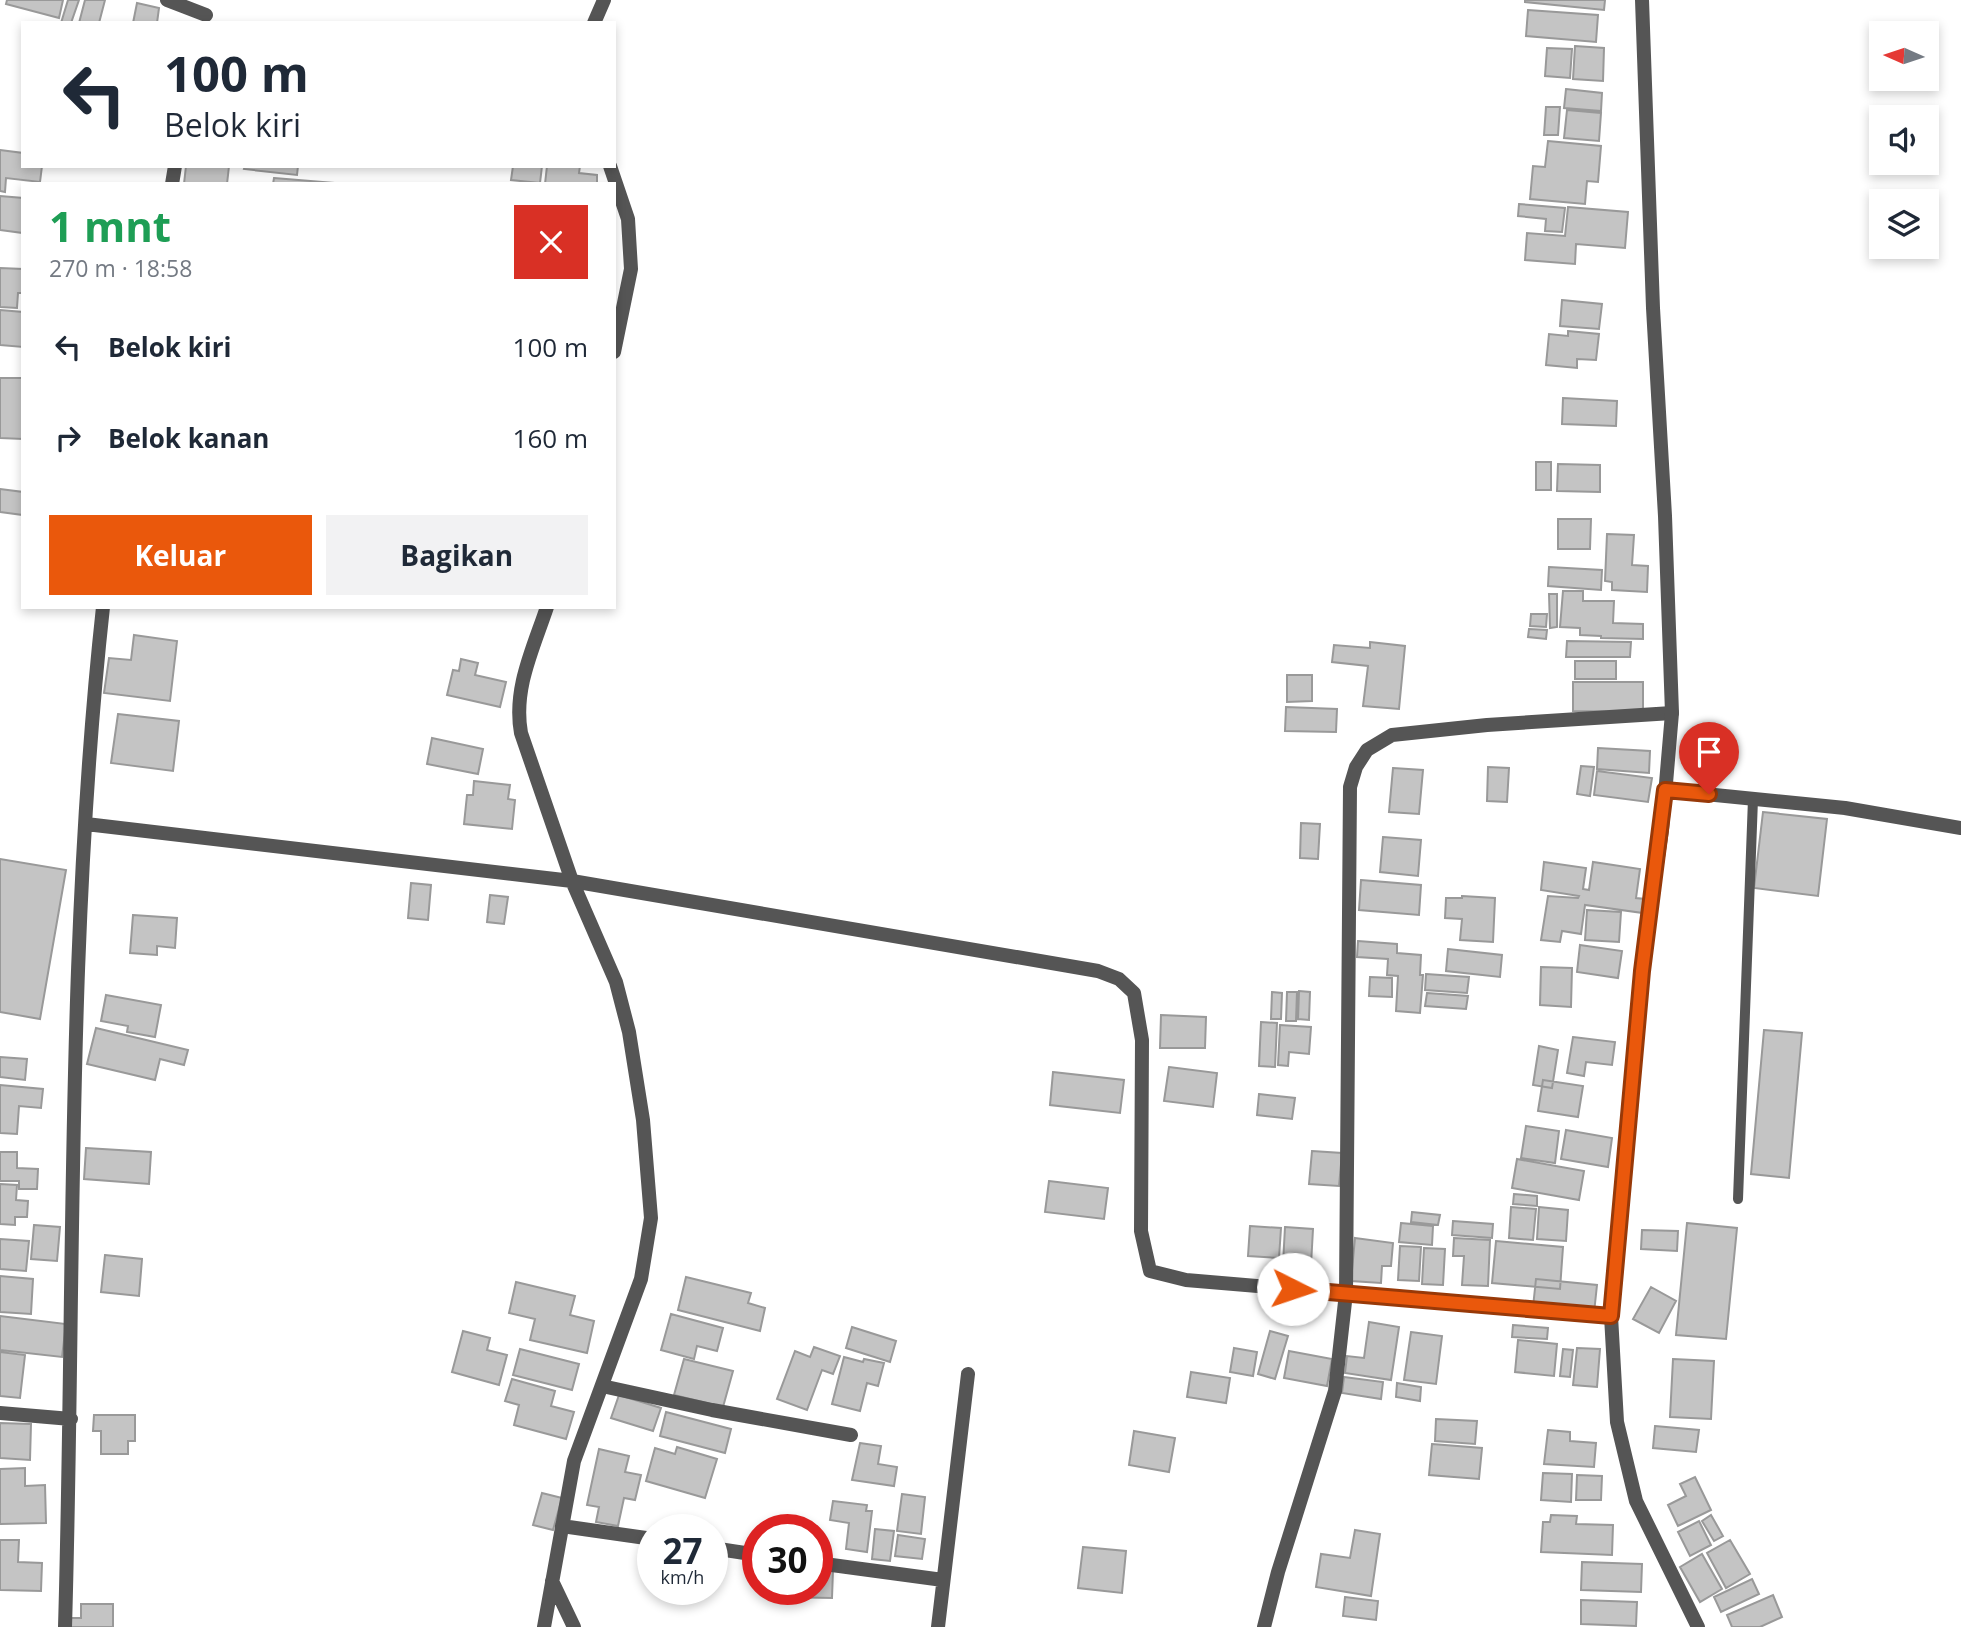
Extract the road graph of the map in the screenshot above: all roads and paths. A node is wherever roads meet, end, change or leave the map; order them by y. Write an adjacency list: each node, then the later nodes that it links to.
1 (167, 0): 5 (street)
2 (210, 0): 5 (street)
3 (604, 0): 6 (street)
4 (1643, 0): 11 (street)
5 (205, 19)
6 (595, 21)
7 (616, 184): 8 (street)
8 (616, 342)
9 (103, 609): 14 (street)
10 (546, 609): 16 (street)
11 (1672, 713): 12 (street); 18 (street)
12 (1665, 790): 13 (street); 19 (street)
13 (1753, 799): 15 (street); 17 (lane)
14 (86, 824): 16 (street); 23 (street)
15 (1961, 828)
16 (572, 881): 18 (street); 21 (street)
17 (1738, 1199)
18 (1346, 1293): 19 (street); 34 (street)
19 (1611, 1316): 35 (street)
20 (968, 1374): 28 (street)
21 (602, 1386): 24 (street); 25 (street)
22 (0, 1413): 23 (street)
23 (71, 1419): 30 (street)
24 (851, 1435)
25 (562, 1526): 26 (street); 29 (street)
26 (637, 1537)
27 (833, 1565): 28 (street)
28 (943, 1580): 33 (street)
29 (552, 1581): 31 (street); 32 (street)
30 (65, 1627)
31 (544, 1627)
32 (574, 1627)
33 (938, 1627)
34 (1264, 1627)
35 (1698, 1627)

